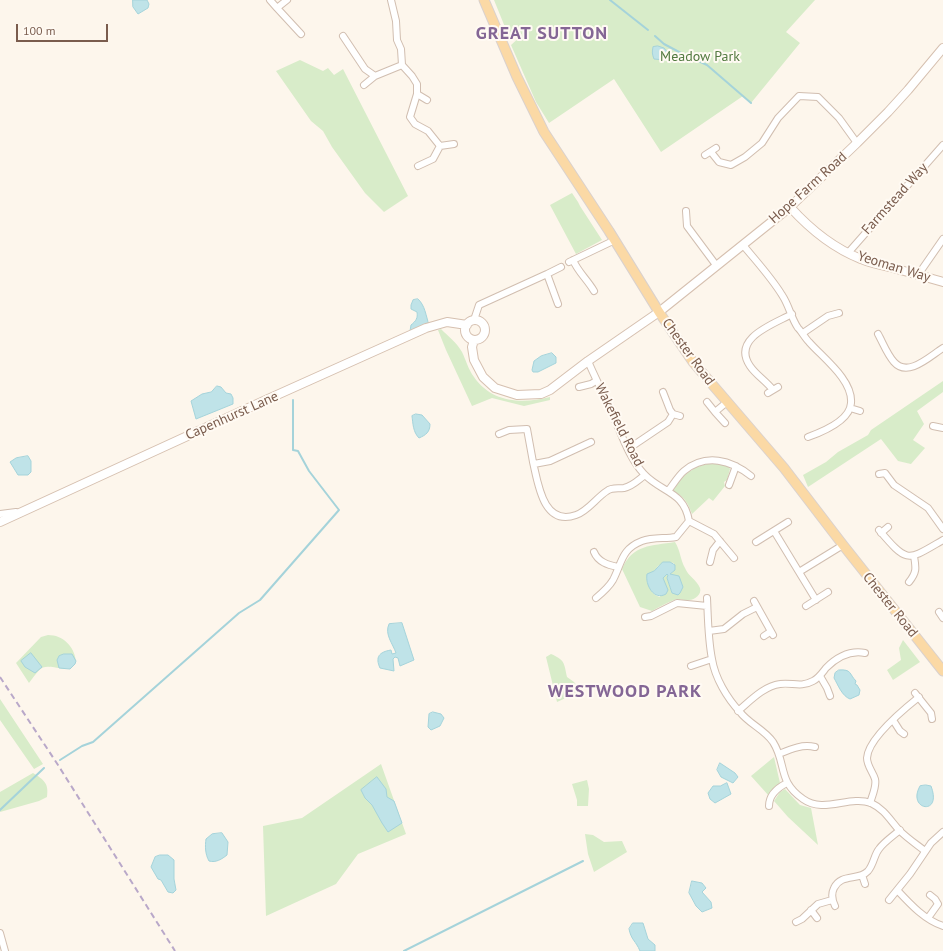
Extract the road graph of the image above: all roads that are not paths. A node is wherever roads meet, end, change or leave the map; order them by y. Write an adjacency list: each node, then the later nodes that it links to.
1 (270, 0): 5 (street)
2 (286, 0): 5 (street)
3 (391, 0): 9 (street)
4 (484, 0): 23 (main road, Chester Road)
5 (277, 8): 6 (street)
6 (301, 34)
7 (343, 36): 10 (street)
8 (943, 48): 14 (street, Hope Farm Road)
9 (402, 65): 10 (street); 12 (street)
10 (374, 76): 11 (street)
11 (364, 85)
12 (417, 94): 13 (street); 17 (street)
13 (428, 100)
14 (857, 143): 18 (street); 20 (street, Hope Farm Road)
15 (454, 144): 17 (street)
16 (943, 145): 25 (street, Farmstead Way)
17 (440, 146): 19 (street)
18 (710, 152)
19 (418, 166)
20 (790, 207): 24 (street, Hope Farm Road); 25 (street, Yeoman Way)
21 (686, 211): 26 (street)
22 (943, 239): 29 (street)
23 (615, 240): 31 (street); 34 (main road, Chester Road)
24 (743, 245): 26 (street, Hope Farm Road); 36 (street)
25 (848, 253): 29 (street, Yeoman Way)
26 (716, 265): 34 (street, Hope Farm Road)
27 (561, 267): 28 (street)
28 (547, 274): 32 (street); 38 (street)
29 (918, 275): 30 (street, Yeoman Way)
30 (943, 282)
31 (594, 291)
32 (558, 304)
33 (827, 309): 37 (street)
34 (659, 312): 43 (street, Hope Farm Road); 49 (main road, Chester Road)
35 (839, 313): 37 (street)
36 (792, 314): 39 (street); 46 (street)
37 (830, 315): 39 (street)
38 (470, 323): 41 (street); 41 (street); 71 (street, Capenhurst Lane)
39 (803, 333): 50 (street)
40 (878, 334): 42 (street)
41 (474, 340): 43 (street, Hope Farm Road)
42 (943, 348)
43 (588, 361): 44 (street, Wakefield Road)
44 (596, 381): 45 (street); 63 (street, Wakefield Road)
45 (579, 387)
46 (773, 390)
47 (663, 392): 53 (street)
48 (707, 402): 52 (street)
49 (727, 402): 52 (street); 84 (main road, Chester Road)
50 (850, 408): 51 (street); 59 (street)
51 (860, 411)
52 (715, 412): 55 (street)
53 (673, 414): 54 (street); 63 (street)
54 (680, 416)
55 (725, 423)
56 (818, 425): 59 (street)
57 (933, 426): 58 (street)
58 (943, 427)
59 (820, 432): 61 (street)
60 (499, 434): 64 (street)
61 (808, 437)
62 (591, 442): 64 (street)
63 (628, 449): 67 (street, Wakefield Road)
64 (534, 464): 67 (street)
65 (736, 466): 68 (street); 69 (street); 70 (street)
66 (888, 467): 74 (street)
67 (644, 474): 70 (street, Wakefield Road)
68 (751, 476)
69 (730, 485)
70 (668, 491): 75 (street, Wakefield Road)
71 (20, 512): 72 (street); 76 (street, Capenhurst Lane)
72 (0, 514)
73 (943, 515): 74 (street)
74 (937, 518): 79 (street)
75 (689, 521): 82 (street); 89 (street)
76 (0, 522)
77 (788, 522): 80 (street)
78 (888, 527): 86 (street)
79 (943, 529)
80 (774, 531): 83 (street); 90 (street)
81 (943, 540): 86 (street)
82 (720, 541): 87 (street); 88 (street)
83 (756, 542)
84 (843, 545): 90 (street); 108 (main road, Chester Road)
85 (594, 556): 89 (street)
86 (914, 556): 91 (street)
87 (734, 558)
88 (710, 562)
89 (618, 567): 93 (street)
90 (799, 572): 95 (street)
91 (909, 582)
92 (828, 592): 95 (street)
93 (596, 598)
94 (707, 598): 97 (street)
95 (816, 600): 98 (street)
96 (754, 601): 99 (street)
97 (707, 606): 101 (street); 103 (street)
98 (806, 606)
99 (757, 607): 103 (street); 104 (street)
100 (938, 612): 102 (street)
101 (650, 618)
102 (943, 618)
103 (709, 631): 106 (street)
104 (764, 636)
105 (864, 653): 109 (street)
106 (712, 659): 107 (street); 111 (street)
107 (691, 666)
108 (943, 671)
109 (820, 676): 110 (street); 111 (street)
110 (830, 696)
111 (738, 710): 116 (street)
112 (932, 719): 113 (street)
113 (893, 720): 114 (street); 119 (street)
114 (901, 734)
115 (810, 738): 116 (street)
116 (779, 754): 117 (street)
117 (787, 783): 118 (street); 119 (street)
118 (768, 802)
119 (870, 803): 120 (street)
120 (900, 830): 122 (street); 123 (street)
121 (943, 832): 122 (street)
122 (925, 851): 125 (street)
123 (862, 875): 124 (street); 129 (street)
124 (865, 884)
125 (898, 891): 127 (street); 131 (street)
126 (930, 895): 128 (street)
127 (889, 900)
128 (941, 903): 131 (street)
129 (811, 910): 130 (street); 132 (street)
130 (818, 918)
131 (928, 918): 133 (street)
132 (796, 922)
133 (943, 926)
134 (0, 933): 135 (street)
135 (5, 951)

